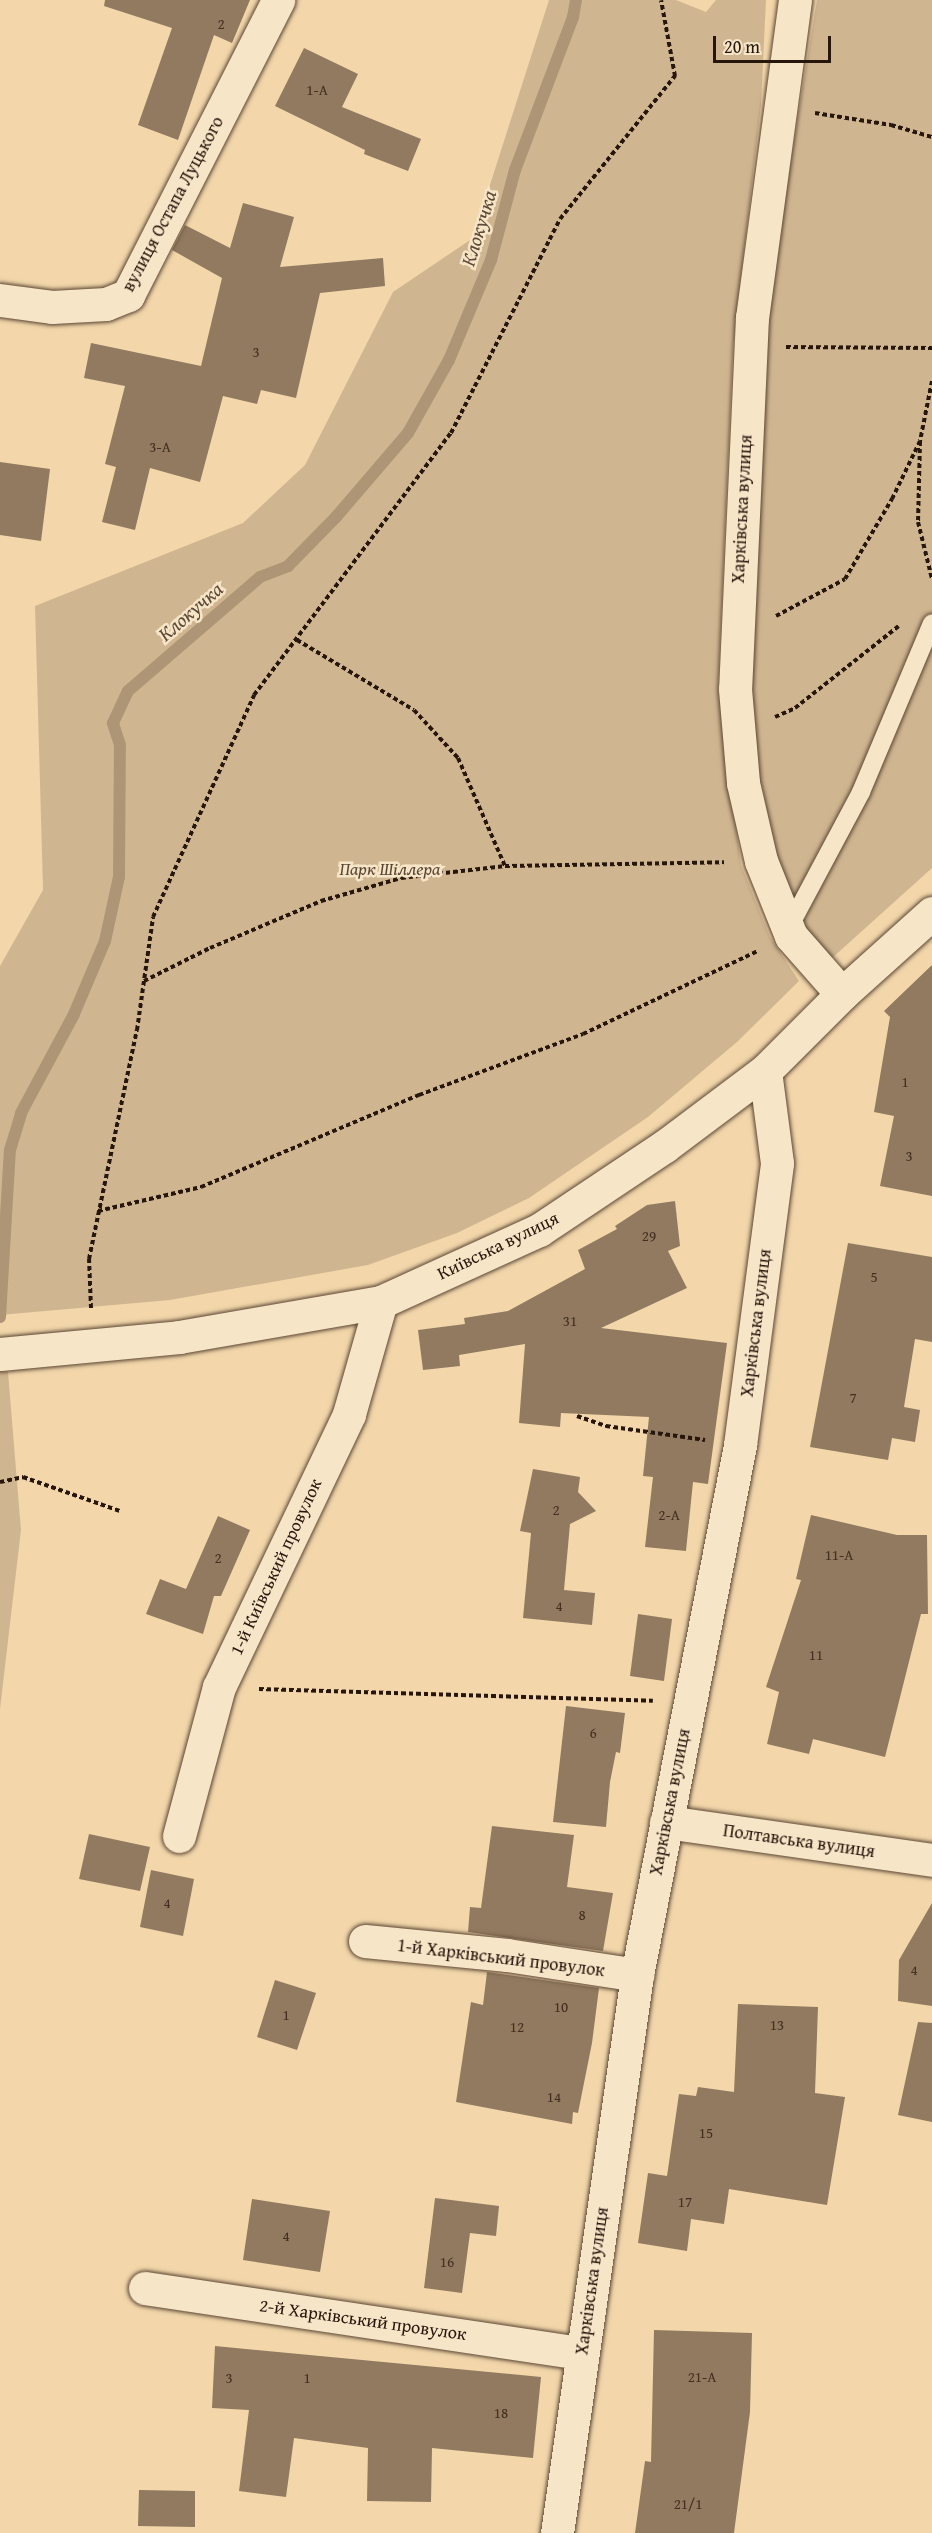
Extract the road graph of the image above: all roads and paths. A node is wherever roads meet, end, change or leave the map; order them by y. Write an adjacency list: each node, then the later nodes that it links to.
1 (278, 0): 6 (street, вулиця Остапа Луцького)
2 (661, 0): 15 (path)
3 (795, 0): 4 (street, Харківська вулиця)
4 (783, 108): 5 (path); 7 (street, Харківська вулиця)
5 (932, 137)
6 (0, 300)
7 (750, 347): 8 (path); 12 (street, Харківська вулиця)
8 (932, 348)
9 (932, 381): 10 (path)
10 (920, 441): 11 (path); 12 (path)
11 (932, 579)
12 (737, 622): 16 (street, Харківська вулиця)
13 (932, 623): 20 (lane)
14 (901, 624): 16 (path)
15 (297, 640): 18 (path); 21 (path)
16 (739, 734): 17 (street, Харківська вулиця)
17 (761, 861): 18 (path); 20 (street, Харківська вулиця)
18 (505, 866): 21 (path)
19 (932, 914): 22 (street, Київська вулиця)
20 (790, 932): 22 (street, Харківська вулиця); 24 (path)
21 (144, 981): 24 (path)
22 (842, 994): 23 (street, Київська вулиця)
23 (765, 1071): 25 (street, Київська вулиця); 29 (street, Харківська вулиця)
24 (98, 1211): 26 (path)
25 (381, 1302): 27 (street, Київська вулиця); 32 (street, 1-й Київський провулок)
26 (91, 1311)
27 (0, 1354)
28 (577, 1416): 29 (path)
29 (740, 1444): 33 (street, Харківська вулиця)
30 (0, 1482): 31 (path)
31 (120, 1511)
32 (219, 1687): 33 (path); 35 (street, 1-й Київський провулок)
33 (690, 1702): 34 (street, Харківська вулиця)
34 (666, 1822): 36 (street, Полтавська вулиця); 38 (street, Харківська вулиця)
35 (179, 1836)
36 (932, 1860)
37 (365, 1941): 38 (street, 1-й Харківський провулок)
38 (637, 1975): 40 (street, Харківська вулиця)
39 (145, 2288): 40 (street, 2-й Харківський провулок)
40 (582, 2353): 41 (street, Харківська вулиця)
41 (557, 2533)

